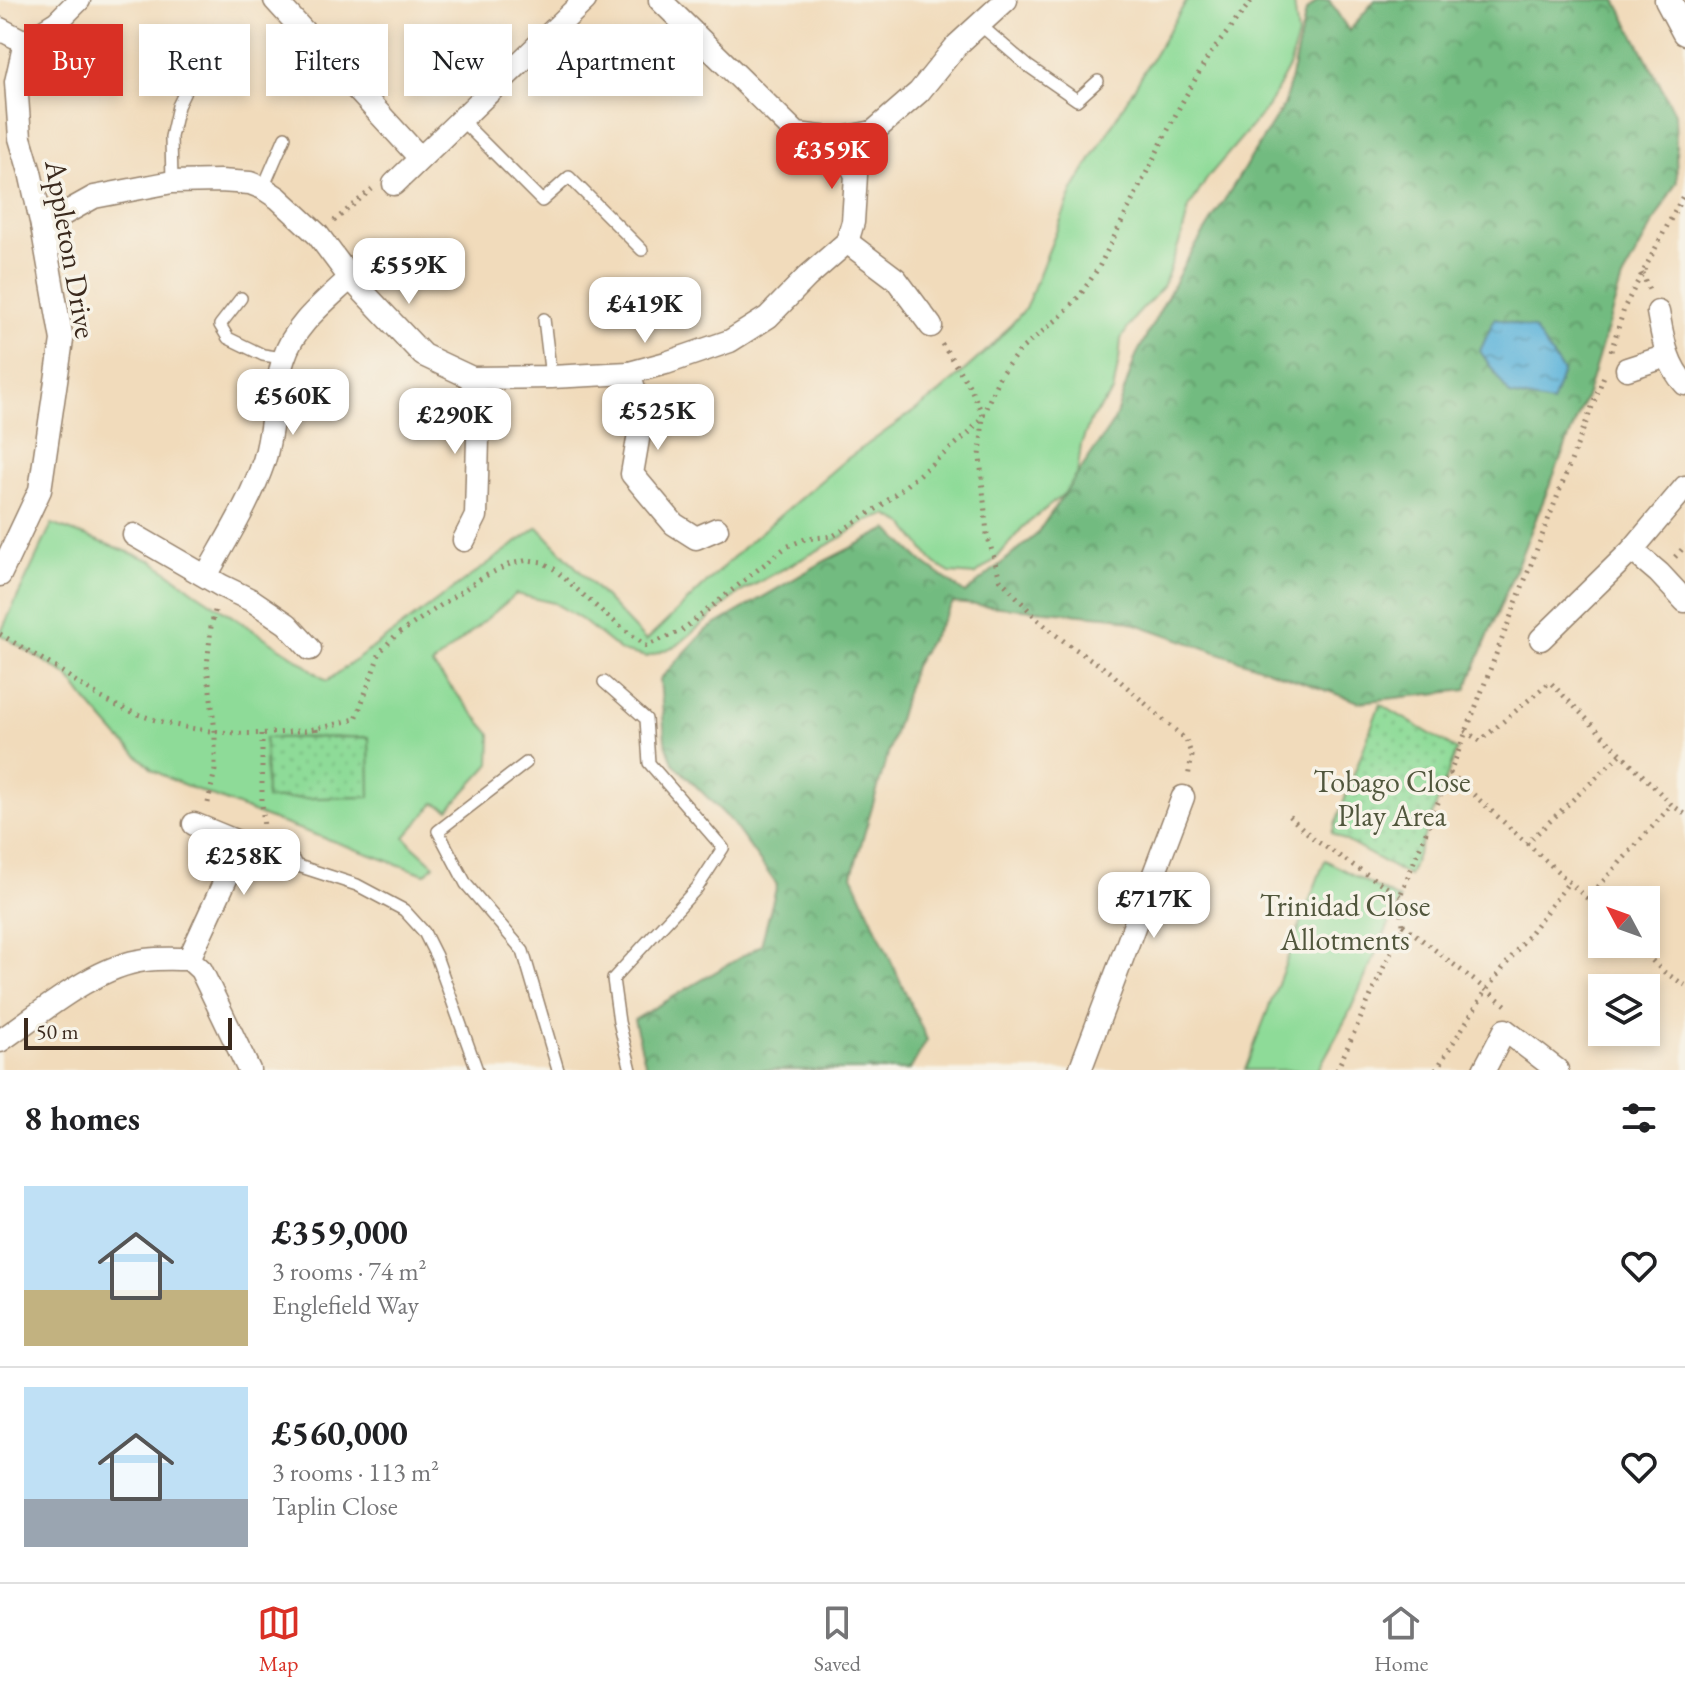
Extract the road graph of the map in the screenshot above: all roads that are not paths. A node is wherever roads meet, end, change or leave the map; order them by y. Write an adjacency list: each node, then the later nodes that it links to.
1 (79, 0): 7 (street)
2 (585, 0): 15 (street)
3 (660, 0): 17 (street)
4 (1668, 0): 10 (street)
5 (999, 2): 8 (street)
6 (283, 3): 18 (street)
7 (54, 24)
8 (979, 24): 13 (lane); 17 (street)
9 (0, 29): 11 (street)
10 (1685, 32)
11 (24, 41)
12 (24, 46): 22 (street, Appleton Drive)
13 (1098, 81)
14 (183, 96): 19 (lane)
15 (461, 120): 18 (street); 24 (lane)
16 (285, 137): 21 (lane)
17 (837, 139): 23 (street)
18 (420, 158): 20 (street)
19 (172, 182): 21 (street); 22 (street)
20 (394, 184)
21 (263, 188): 25 (street)
22 (42, 226): 42 (street, Appleton Drive)
23 (847, 242): 29 (street); 33 (street)
24 (642, 250)
25 (350, 278): 31 (street); 35 (street)
26 (241, 298): 31 (lane)
27 (1658, 312): 30 (street)
28 (544, 319): 34 (lane)
29 (931, 326)
30 (1667, 356): 32 (street); 36 (street)
31 (283, 358): 43 (street)
32 (1618, 365)
33 (629, 373): 34 (street); 38 (street)
34 (551, 377): 35 (street)
35 (472, 378): 40 (street)
36 (1685, 384)
37 (1685, 487): 41 (street)
38 (717, 529)
39 (134, 535): 43 (street)
40 (464, 540)
41 (1632, 550): 44 (street); 45 (street)
42 (0, 575)
43 (214, 581): 46 (street)
44 (1685, 601)
45 (1541, 639)
46 (310, 649)
47 (604, 682): 58 (lane)
48 (526, 763): 57 (lane)
49 (1183, 797): 59 (street)
50 (200, 826): 51 (street)
51 (242, 844): 52 (street); 53 (street)
52 (289, 863): 56 (lane)
53 (189, 959): 54 (street); 55 (street)
54 (0, 1041)
55 (249, 1070)
56 (477, 1070)
57 (558, 1070)
58 (631, 1070)
59 (1080, 1070)
60 (1484, 1070): 61 (street)
61 (1557, 1070)

